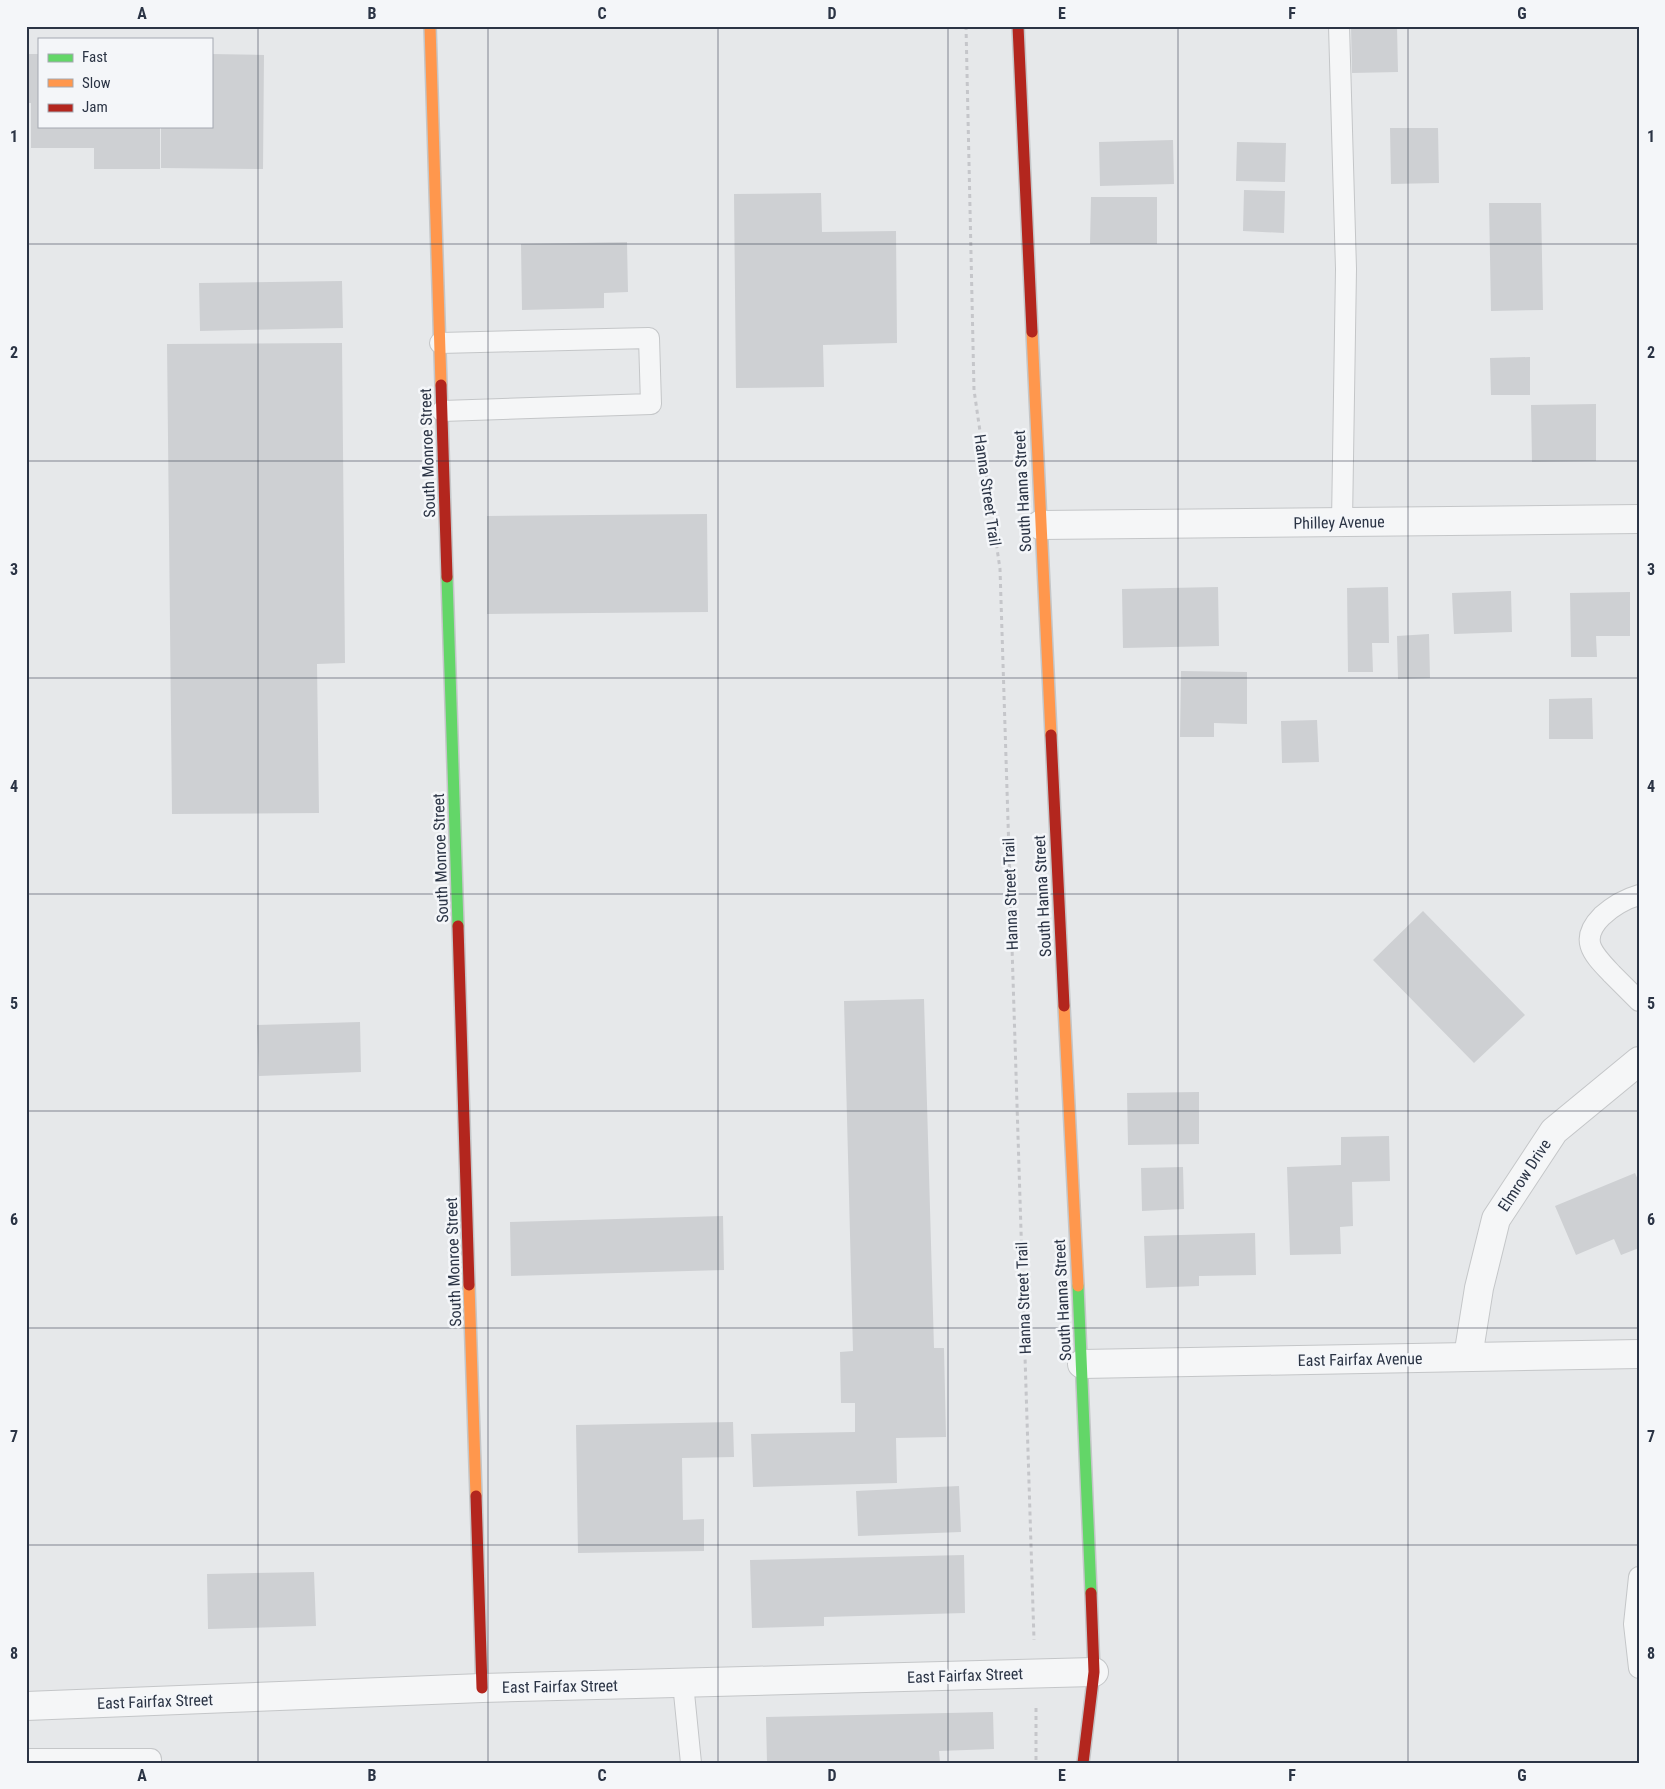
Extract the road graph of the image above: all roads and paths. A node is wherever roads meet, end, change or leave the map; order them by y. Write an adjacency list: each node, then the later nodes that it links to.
1 (430, 26): 5 (street, South Monroe Street)
2 (966, 26): 19 (path, Hanna Street Trail)
3 (1018, 26): 9 (street, South Hanna Street)
4 (1339, 26): 8 (lane)
5 (440, 344): 6 (street, South Monroe Street); 6 (lane)
6 (442, 411): 21 (street, South Monroe Street)
7 (1639, 519): 8 (street, Philley Avenue)
8 (1342, 522): 9 (street, Philley Avenue)
9 (1040, 525): 15 (street, South Hanna Street)
10 (1639, 895): 11 (lane)
11 (1639, 1001)
12 (1639, 1061): 14 (street, Elmrow Drive)
13 (1639, 1354): 14 (street, East Fairfax Avenue)
14 (1468, 1357): 15 (street, East Fairfax Avenue)
15 (1082, 1364): 18 (street, South Hanna Street)
16 (1639, 1577): 17 (lane)
17 (1639, 1668)
18 (1094, 1672): 19 (street, East Fairfax Street); 27 (street, South Hanna Street)
19 (1035, 1673): 20 (street, East Fairfax Street); 26 (path, Hanna Street Trail)
20 (683, 1683): 21 (street, East Fairfax Street); 25 (lane)
21 (482, 1688): 22 (street, East Fairfax Street)
22 (26, 1706)
23 (26, 1759): 24 (lane)
24 (151, 1763)
25 (691, 1763)
26 (1036, 1763)
27 (1084, 1763)

